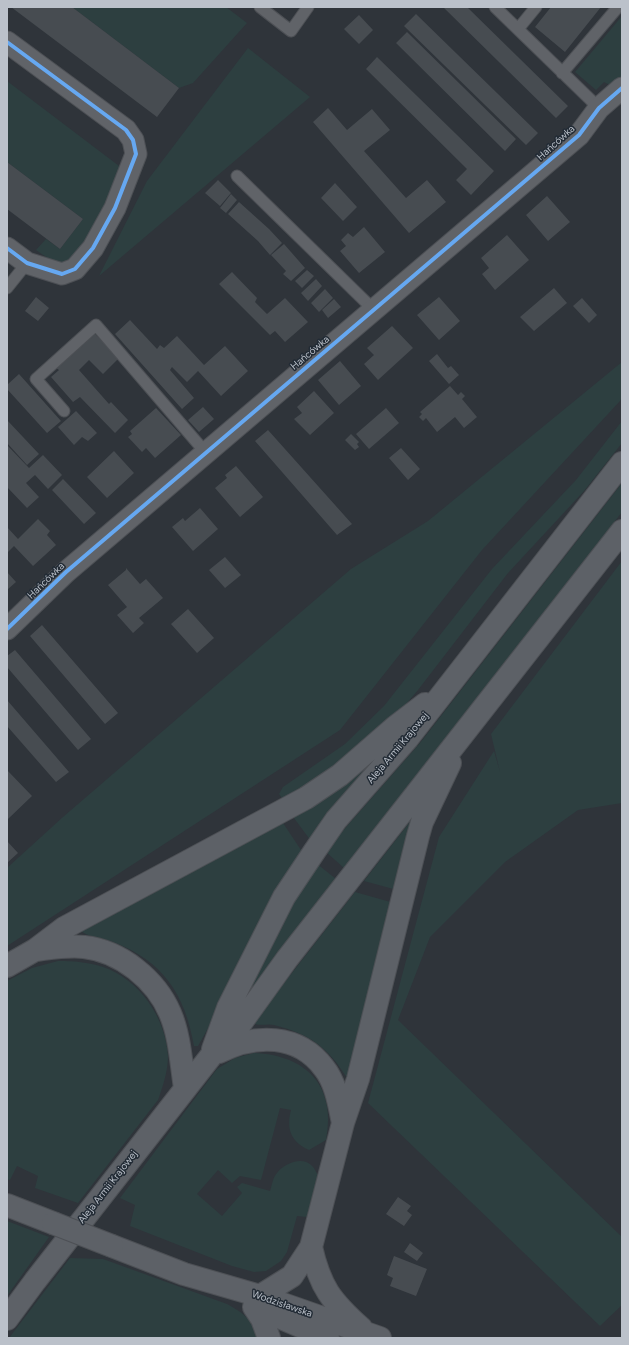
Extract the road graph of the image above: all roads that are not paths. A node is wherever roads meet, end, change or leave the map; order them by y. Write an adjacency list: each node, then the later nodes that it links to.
1 (260, 7): 2 (lane)
2 (308, 7)
3 (495, 7): 6 (lane)
4 (536, 7): 6 (lane)
5 (618, 7): 8 (lane)
6 (518, 29): 8 (lane)
7 (7, 42): 13 (street)
8 (562, 73): 10 (lane)
9 (622, 88): 10 (street, Hańcówka)
10 (599, 108): 15 (street, Hańcówka)
11 (237, 176): 15 (lane)
12 (7, 248): 13 (street)
13 (27, 263): 14 (lane)
14 (7, 288)
15 (374, 310): 17 (street, Hańcówka)
16 (64, 411): 17 (lane)
17 (206, 452): 20 (street, Hańcówka)
18 (622, 463): 21 (main road, Aleja Armii Krajowej)
19 (622, 531): 22 (main road, Aleja Armii Krajowej)
20 (7, 630)
21 (448, 687): 23 (main road); 25 (main road, Aleja Armii Krajowej)
22 (462, 735): 25 (main road, Aleja Armii Krajowej); 27 (main road)
23 (35, 950): 24 (main road); 26 (main road)
24 (7, 966)
25 (211, 1056): 26 (main road, Aleja Armii Krajowej); 27 (main road)
26 (185, 1088): 31 (main road, Aleja Armii Krajowej)
27 (343, 1123): 29 (main road)
28 (7, 1206): 30 (main road, Wodzisławska, bridge)
29 (311, 1247): 30 (main road); 32 (main road)
30 (257, 1302): 32 (main road, Wodzisławska); 33 (main road); 34 (main road, Wodzisławska)
31 (7, 1319)
32 (374, 1336)
33 (269, 1338)
34 (328, 1338)

